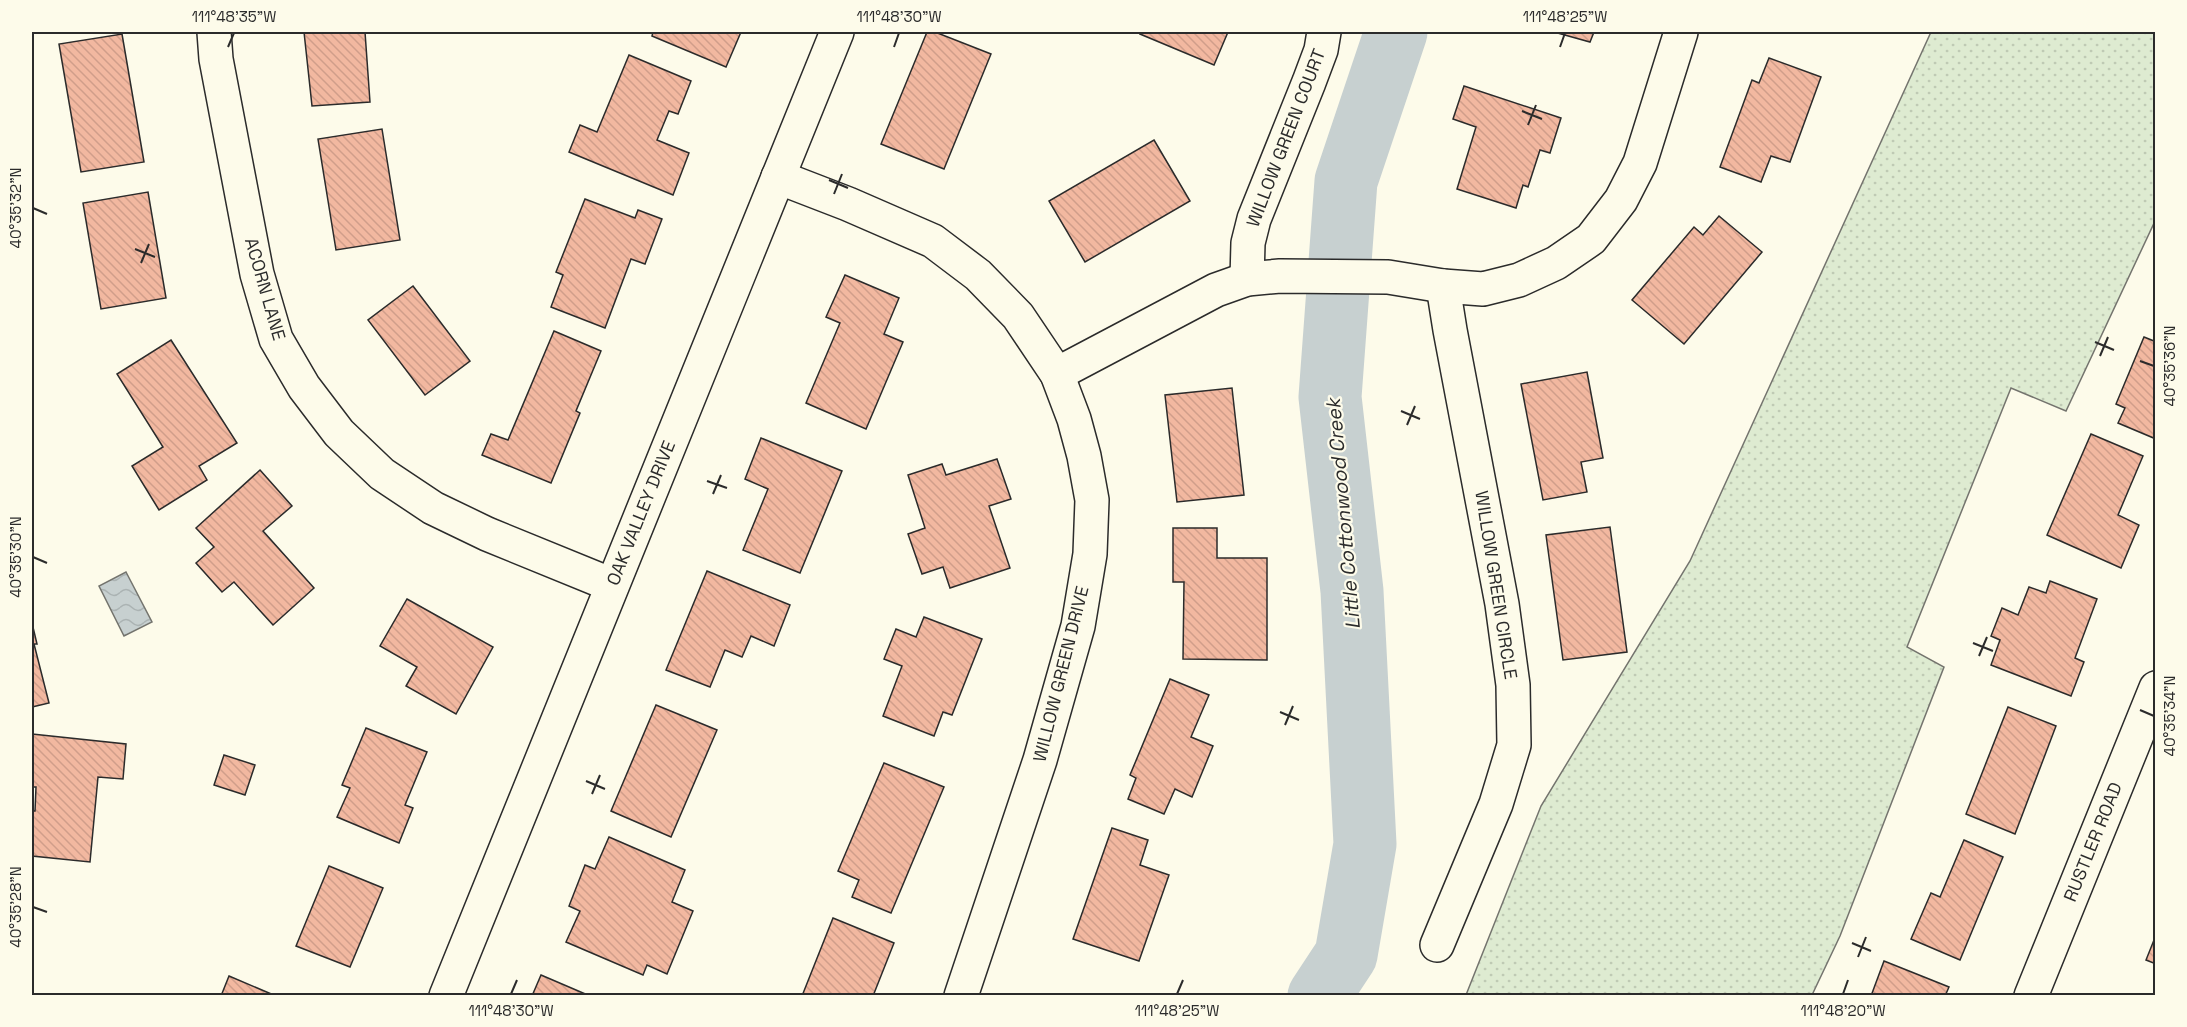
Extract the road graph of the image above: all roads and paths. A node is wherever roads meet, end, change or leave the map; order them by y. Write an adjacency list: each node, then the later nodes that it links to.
1 (214, 32): 9 (street, ACORN LANE)
2 (837, 32): 5 (street, OAK VALLEY DRIVE)
3 (1324, 32): 6 (street, WILLOW GREEN COURT)
4 (1681, 32): 7 (street)
5 (778, 177): 8 (street, WILLOW GREEN DRIVE); 9 (street, OAK VALLEY DRIVE)
6 (1247, 279): 7 (street); 8 (street)
7 (1443, 286): 11 (street, WILLOW GREEN CIRCLE)
8 (1057, 374): 13 (street, WILLOW GREEN DRIVE)
9 (612, 585): 12 (street, OAK VALLEY DRIVE)
10 (2156, 688): 14 (street, RUSTLER ROAD)
11 (1437, 945)
12 (446, 996)
13 (962, 996)
14 (2031, 996)

